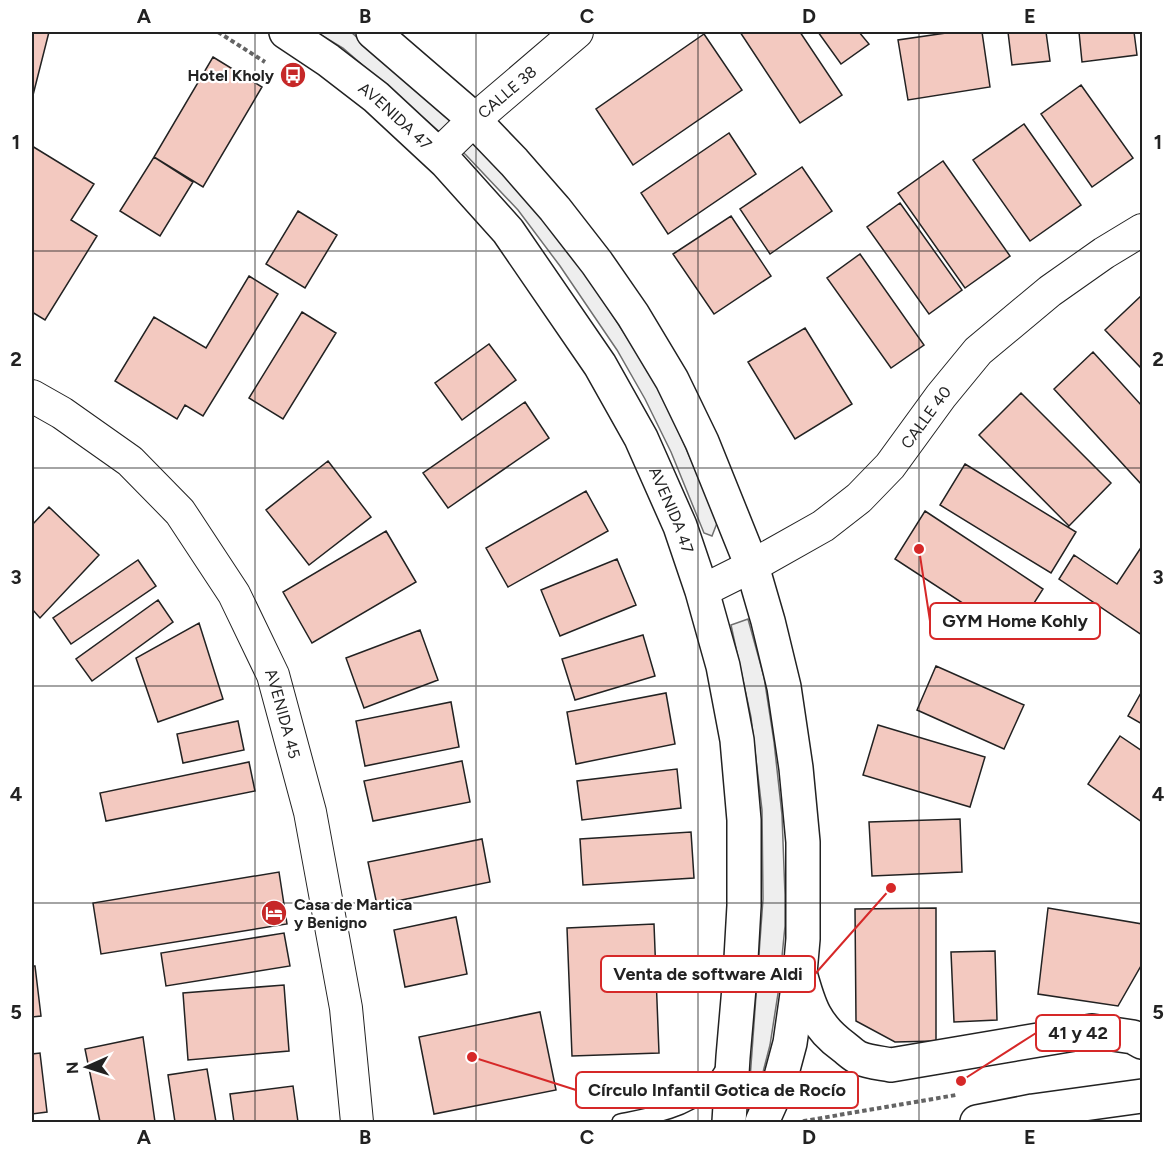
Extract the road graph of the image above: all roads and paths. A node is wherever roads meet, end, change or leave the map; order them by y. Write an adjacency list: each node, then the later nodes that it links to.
1 (218, 32): 5 (path)
2 (286, 32): 7 (main road, AVENIDA 47)
3 (373, 32): 6 (main road)
4 (577, 32): 6 (street, CALLE 38)
5 (268, 64)
6 (474, 120): 7 (street, CALLE 38); 10 (main road)
7 (439, 154): 11 (main road, AVENIDA 47)
8 (1143, 230): 10 (street, CALLE 40)
9 (32, 396): 16 (street, AVENIDA 45)
10 (752, 566): 11 (street, CALLE 40); 12 (main road)
11 (702, 591): 14 (main road, AVENIDA 47)
12 (800, 973): 13 (main road); 19 (main road)
13 (1143, 1042)
14 (733, 1057): 17 (lane); 18 (main road, AVENIDA 47)
15 (1143, 1096): 20 (main road)
16 (357, 1122)
17 (620, 1122)
18 (729, 1122)
19 (762, 1122)
20 (977, 1122)

